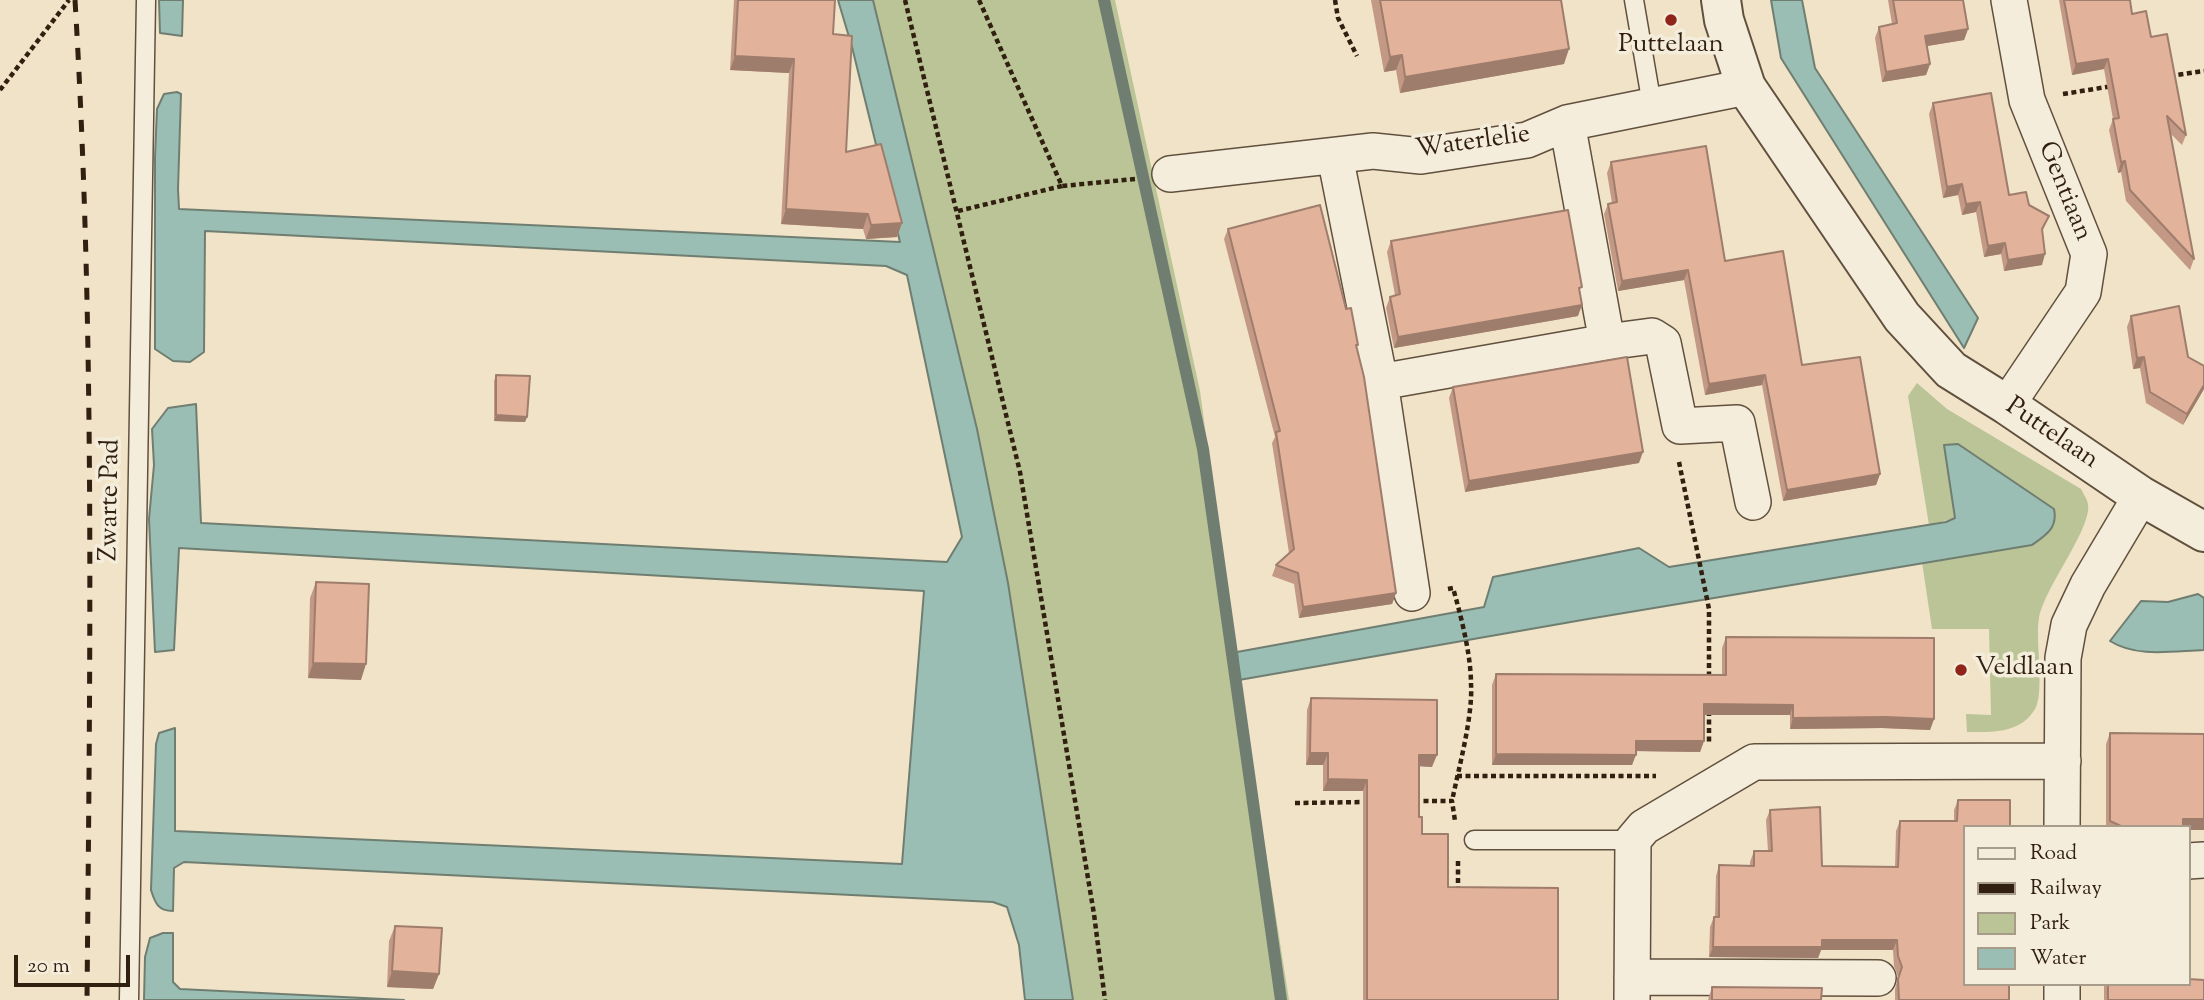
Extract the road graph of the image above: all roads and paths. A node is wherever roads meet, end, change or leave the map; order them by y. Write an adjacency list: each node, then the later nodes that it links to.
1 (69, 0): 14 (path)
2 (146, 0): 47 (lane, Zwarte Pad)
3 (905, 0): 22 (path)
4 (979, 0): 21 (path)
5 (1335, 0): 9 (path)
6 (1634, 0): 16 (lane)
7 (1721, 0): 13 (street, Puttelaan)
8 (2009, 0): 15 (street, Gentiaan)
9 (1357, 56)
10 (2204, 71): 11 (path)
11 (2163, 77)
12 (2122, 84): 15 (path)
13 (1746, 87): 16 (street, Waterlelie); 25 (street, Puttelaan)
14 (0, 90)
15 (2027, 100): 25 (street, Gentiaan)
16 (1652, 105): 17 (street, Waterlelie)
17 (1567, 123): 18 (street, Waterlelie); 23 (street, Waterlelie)
18 (1335, 156): 19 (street, Waterlelie); 24 (street)
19 (1170, 174)
20 (1118, 181): 21 (path)
21 (1062, 186): 22 (path)
22 (958, 211): 48 (path)
23 (1607, 342): 24 (street); 26 (street)
24 (1380, 382): 30 (street)
25 (2007, 405): 27 (street, Puttelaan)
26 (1680, 426): 28 (street); 32 (path)
27 (2141, 496): 29 (street, Puttelaan); 34 (street)
28 (1753, 502)
29 (2204, 532)
30 (1412, 593)
31 (1457, 605): 35 (path)
32 (1709, 678)
33 (1709, 706): 36 (path)
34 (2063, 761): 36 (street); 41 (street)
35 (1457, 776): 36 (path); 38 (path)
36 (1710, 789): 43 (street)
37 (1413, 801): 38 (path)
38 (1452, 801): 42 (path)
39 (1374, 802): 40 (path)
40 (1295, 803)
41 (2062, 825)
42 (1466, 840): 43 (lane); 44 (path)
43 (1633, 840): 46 (street)
44 (1458, 893)
45 (1878, 978): 46 (street)
46 (1632, 989)
47 (129, 1000)
48 (1105, 1000)

